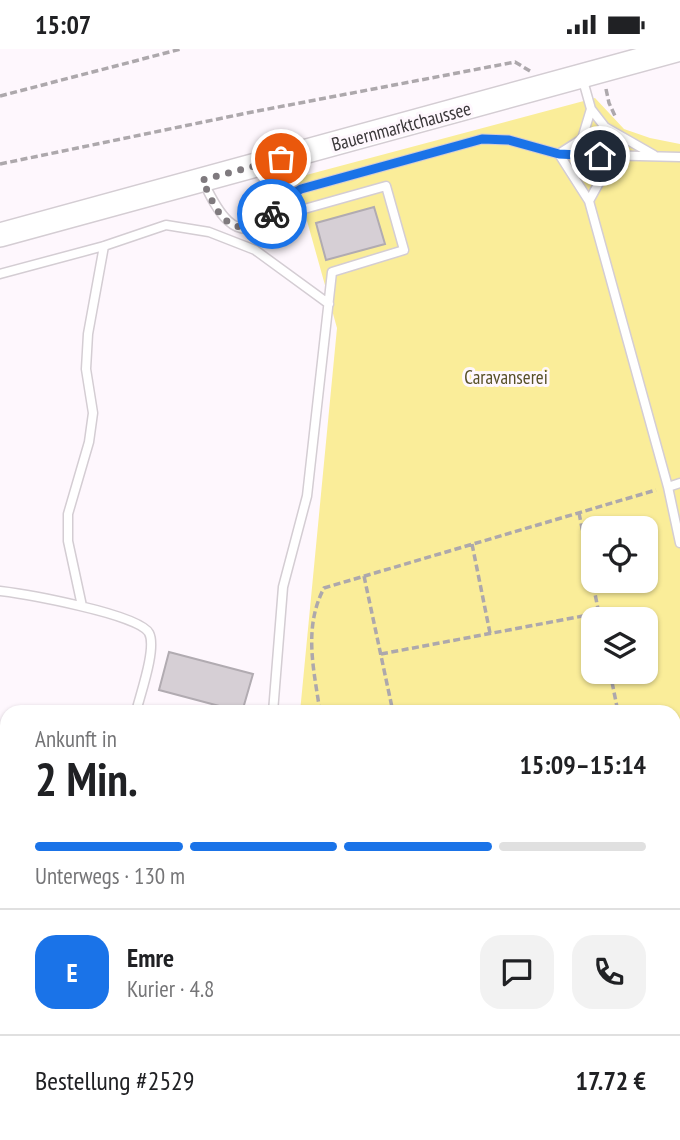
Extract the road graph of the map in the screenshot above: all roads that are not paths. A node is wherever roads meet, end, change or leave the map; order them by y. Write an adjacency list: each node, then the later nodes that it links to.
1 (680, 49): 2 (main road, Bauernmarktchaussee)
2 (582, 76): 3 (lane); 8 (main road, Bauernmarktchaussee)
3 (591, 110): 4 (lane); 5 (lane)
4 (559, 154): 7 (lane); 9 (lane); 10 (lane)
5 (657, 157): 6 (lane); 7 (lane)
6 (680, 157)
7 (620, 158): 10 (lane)
8 (202, 180): 9 (lane); 11 (main road, Bauernmarktchaussee)
9 (283, 200): 14 (lane)
10 (589, 201): 16 (lane)
11 (0, 235)
12 (104, 246): 13 (lane); 14 (lane); 19 (lane)
13 (0, 274)
14 (329, 304): 21 (lane)
15 (680, 483): 16 (lane)
16 (668, 487): 17 (lane)
17 (680, 543)
18 (0, 591): 19 (lane)
19 (82, 606): 20 (lane)
20 (138, 705)
21 (274, 705)

